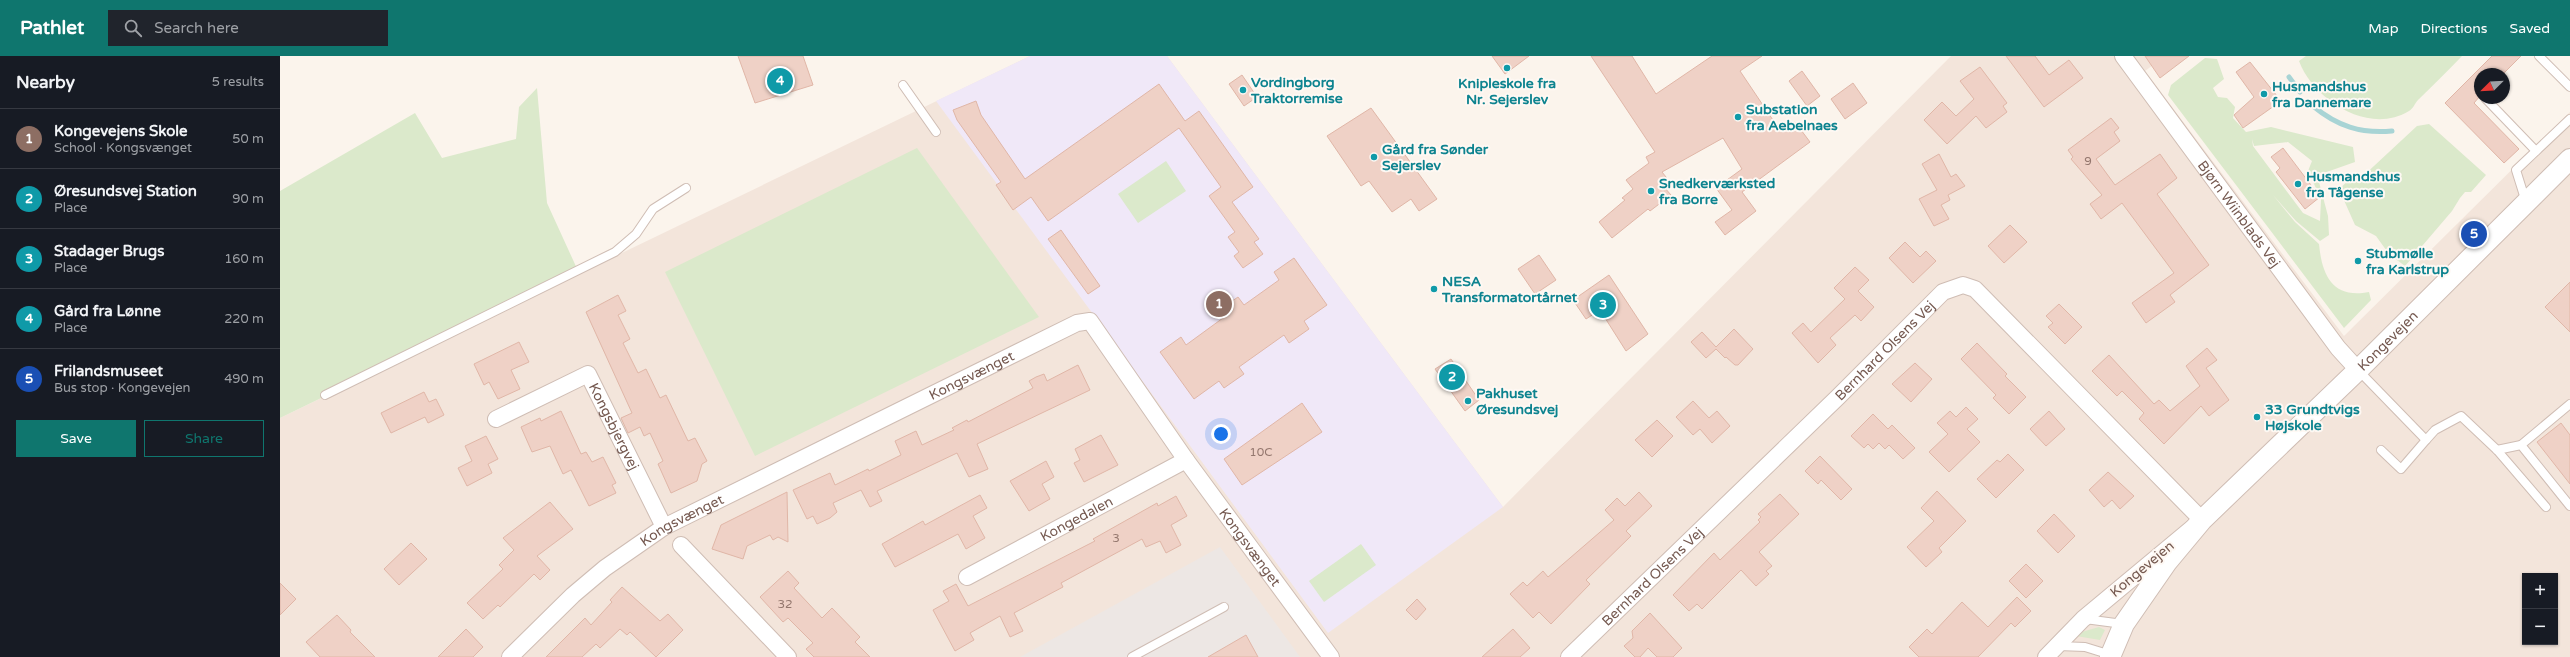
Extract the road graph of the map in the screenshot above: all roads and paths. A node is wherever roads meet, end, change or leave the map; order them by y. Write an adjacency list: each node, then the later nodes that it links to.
1 (2123, 56): 12 (street, Bjørn Wiinblads Vej)
2 (2539, 56): 4 (lane)
3 (903, 85): 7 (lane)
4 (2570, 87)
5 (2491, 104): 8 (lane)
6 (2570, 119): 8 (lane)
7 (936, 132)
8 (2536, 151): 11 (lane)
9 (2570, 159): 11 (street, Kongevejen)
10 (686, 188): 13 (lane)
11 (2526, 202): 12 (street, Kongevejen)
12 (2358, 370): 16 (lane); 23 (street, Kongevejen)
13 (325, 395)
14 (2570, 404): 17 (lane)
15 (496, 419): 24 (street, Kongsbjergvej)
16 (2426, 440): 18 (lane); 19 (lane)
17 (2521, 445): 19 (lane); 21 (lane)
18 (2381, 450)
19 (2497, 450): 22 (lane)
20 (1186, 460): 24 (street, Kongsvænget); 26 (street, Kongedalen); 35 (street, Kongsvænget)
21 (2570, 506)
22 (2546, 507)
23 (2202, 520): 28 (street, Kongevejen); 29 (street, Kongevejen); 36 (street, Bernhard Olsens Vej)
24 (664, 527): 32 (street, Kongsvænget)
25 (681, 545): 33 (street)
26 (967, 577)
27 (1224, 607): 34 (lane)
28 (2083, 619): 29 (lane); 30 (street, Kongevejen)
29 (2124, 624): 31 (street, Kongevejen)
30 (2052, 652): 31 (lane, Kongevejen)
31 (2110, 656)
32 (510, 657)
33 (788, 657)
34 (1132, 657)
35 (1331, 657)
36 (1570, 657)

